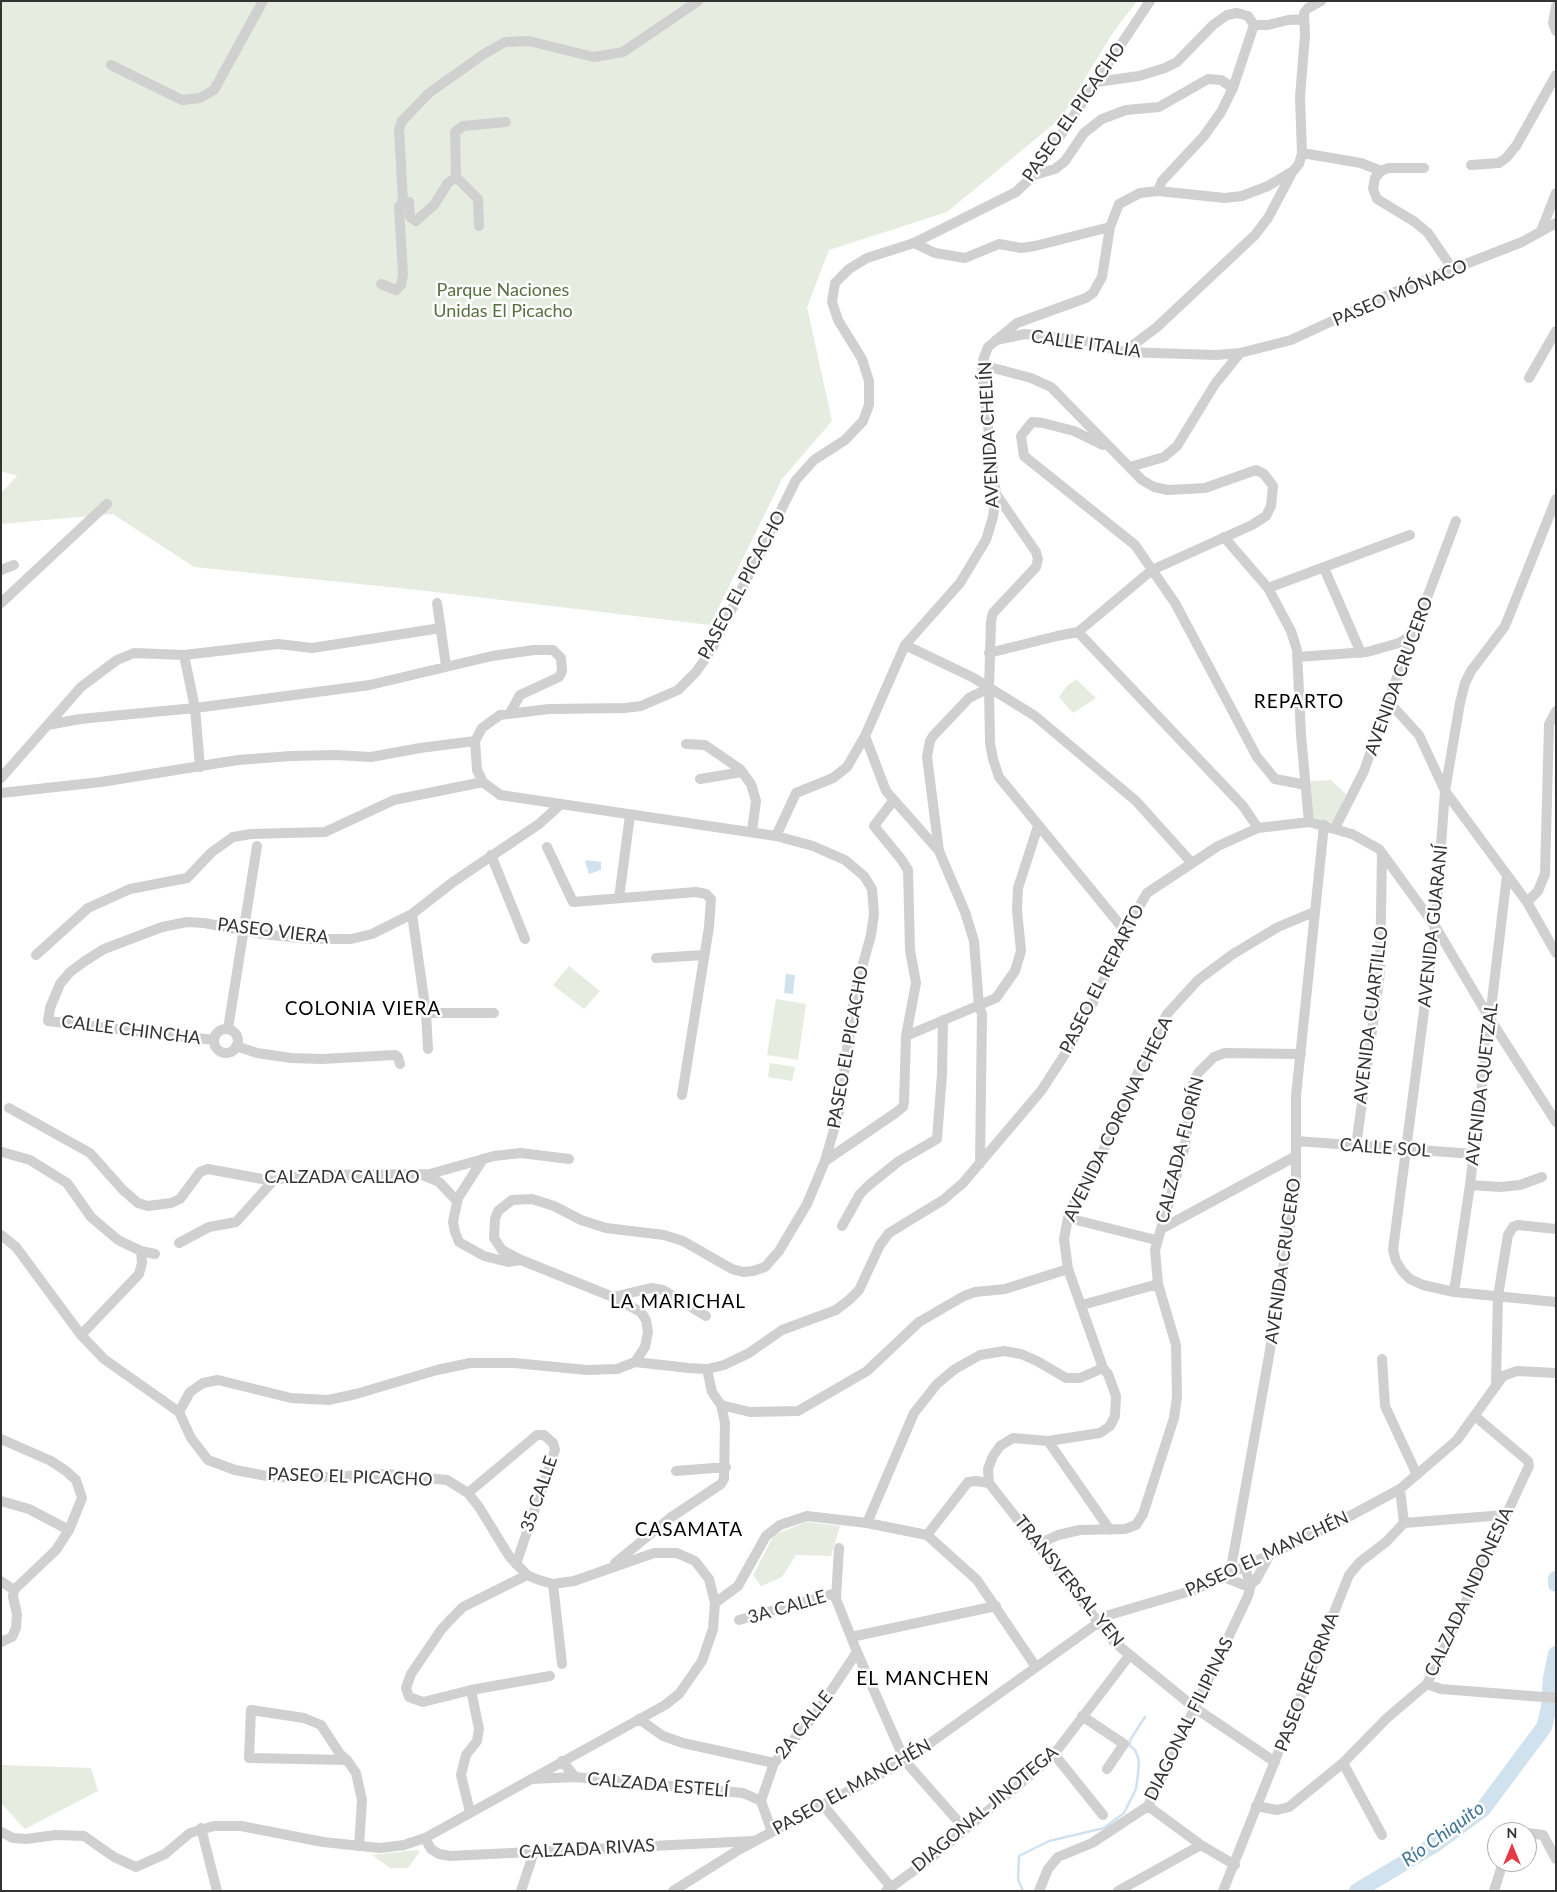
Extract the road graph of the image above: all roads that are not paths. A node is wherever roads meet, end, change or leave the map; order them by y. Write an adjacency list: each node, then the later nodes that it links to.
1 (264, 1): 9 (street)
2 (698, 1): 23 (street)
3 (1150, 1): 11 (street, PASEO EL PICACHO)
4 (1321, 1): 6 (street)
5 (1556, 6): 8 (street)
6 (1304, 19): 7 (street); 14 (street)
7 (1254, 25): 11 (street); 12 (street)
8 (1556, 32)
9 (111, 65)
10 (1556, 75): 15 (street)
11 (1097, 82): 19 (street, PASEO EL PICACHO)
12 (1233, 88): 19 (street); 21 (street)
13 (506, 122): 20 (street)
14 (1302, 153): 17 (street); 18 (street)
15 (1471, 165)
16 (1424, 168): 17 (street)
17 (1381, 170): 29 (street)
18 (1293, 172): 21 (street, AVENIDA CHELÍN); 33 (street)
19 (1034, 175): 28 (street, PASEO EL PICACHO)
20 (456, 177): 23 (street); 25 (street)
21 (1158, 191): 26 (street, AVENIDA CHELÍN)
22 (1556, 193): 27 (street)
23 (403, 201): 30 (street)
24 (1556, 223): 27 (street, PASEO MÓNACO)
25 (480, 226)
26 (1110, 227): 28 (street); 32 (street, AVENIDA CHELÍN)
27 (1541, 231): 29 (street, PASEO MÓNACO)
28 (914, 244): 65 (street, PASEO EL PICACHO)
29 (1452, 268): 34 (street, PASEO MÓNACO)
30 (381, 284)
31 (1556, 331): 36 (street)
32 (993, 341): 33 (street, CALLE ITALIA); 35 (street, AVENIDA CHELÍN)
33 (1124, 352): 34 (street, CALLE ITALIA)
34 (1240, 353): 38 (street)
35 (982, 365): 37 (street); 39 (street, AVENIDA CHELÍN)
36 (1529, 378)
37 (1114, 450): 38 (street); 48 (street)
38 (1130, 467): 44 (street)
39 (996, 494): 55 (street, AVENIDA CHELÍN); 56 (street)
40 (1556, 499): 76 (street, AVENIDA GUARANÍ)
41 (107, 504): 50 (street)
42 (1456, 521): 54 (street, AVENIDA CRUCERO)
43 (1410, 535): 46 (street)
44 (1224, 537): 48 (street); 49 (street)
45 (14, 565): 47 (street)
46 (1324, 568): 49 (street); 57 (street)
47 (1, 570)
48 (1152, 570): 53 (street); 75 (street)
49 (1268, 588): 59 (street)
50 (1, 603)
51 (437, 603): 52 (street)
52 (441, 628): 58 (street); 60 (street)
53 (1078, 632): 56 (street); 84 (street)
54 (1414, 634): 57 (street); 62 (street, AVENIDA CRUCERO)
55 (905, 645): 61 (street); 67 (street, AVENIDA CHELÍN)
56 (989, 653): 61 (street)
57 (1361, 653): 59 (street)
58 (184, 655): 63 (street); 66 (street)
59 (1297, 658): 75 (street)
60 (446, 666): 63 (street); 65 (street)
61 (989, 688): 83 (street); 90 (street); 93 (street)
62 (1388, 701): 76 (street); 85 (street, AVENIDA CRUCERO)
63 (195, 708): 66 (street); 70 (street)
64 (1556, 711): 96 (street)
65 (510, 712): 68 (street, PASEO EL PICACHO)
66 (48, 725): 72 (street)
67 (865, 736): 78 (street); 87 (street, AVENIDA CHELÍN)
68 (475, 741): 70 (street); 74 (street)
69 (686, 744): 71 (street)
70 (200, 767): 77 (street)
71 (742, 772): 73 (street); 86 (street)
72 (1, 778)
73 (700, 779)
74 (482, 782): 79 (street, PASEO EL PICACHO); 104 (street)
75 (1306, 785): 81 (street)
76 (1445, 791): 94 (street); 99 (street, AVENIDA GUARANÍ)
77 (1, 793)
78 (893, 801): 90 (street); 114 (street)
79 (560, 805): 80 (street, PASEO EL PICACHO); 92 (street, PASEO VIERA)
80 (630, 815): 86 (street, PASEO EL PICACHO); 95 (street)
81 (1309, 822): 82 (street, PASEO EL REPARTO); 84 (street, PASEO EL REPARTO)
82 (1324, 825): 85 (street, PASEO EL REPARTO); 97 (street, AVENIDA CRUCERO)
83 (1038, 826): 101 (street); 107 (street)
84 (1258, 828): 93 (street, PASEO EL REPARTO)
85 (1335, 828): 91 (street, PASEO EL REPARTO)
86 (752, 831): 87 (street, PASEO EL PICACHO)
87 (776, 836): 131 (street, PASEO EL PICACHO)
88 (257, 846): 100 (street)
89 (547, 846): 95 (street)
90 (939, 851): 107 (street)
91 (1382, 853): 99 (street, PASEO EL REPARTO); 124 (street, AVENIDA CUARTILLO)
92 (491, 855): 98 (street, PASEO VIERA); 102 (street)
93 (1191, 862): 101 (street, PASEO EL REPARTO)
94 (1507, 875): 96 (street); 110 (street, AVENIDA QUETZAL)
95 (619, 898): 105 (street)
96 (1527, 902): 103 (street)
97 (1314, 912): 118 (street, AVENIDA CRUCERO); 138 (street, AVENIDA CORONA CHECA)
98 (412, 914): 100 (street, PASEO VIERA); 108 (street)
99 (1435, 926): 110 (street, PASEO EL REPARTO); 125 (street, AVENIDA GUARANÍ)
100 (244, 931): 111 (street, PASEO VIERA); 113 (street)
101 (1125, 931): 132 (street, PASEO EL REPARTO)
102 (525, 939)
103 (1556, 953)
104 (36, 955)
105 (704, 955): 106 (street); 120 (street)
106 (656, 958)
107 (979, 1006): 112 (street); 132 (street)
108 (426, 1013): 109 (street); 117 (street)
109 (494, 1013)
110 (1490, 1019): 122 (street, PASEO EL REPARTO); 127 (street, AVENIDA QUETZAL)
111 (48, 1020): 115 (street, CALLE CHINCHA)
112 (943, 1020): 114 (street); 139 (street)
113 (228, 1030): 115 (street); 116 (street)
114 (906, 1036): 131 (street)
115 (214, 1040): 116 (street)
116 (236, 1046): 119 (street)
117 (428, 1048)
118 (1301, 1054): 123 (street, AVENIDA CRUCERO); 140 (street, CALZADA FLORÍN)
119 (400, 1064)
120 (682, 1095)
121 (9, 1108): 135 (street, CALZADA CALLAO)
122 (1556, 1122)
123 (1296, 1141): 124 (street, CALLE SOL); 128 (street, AVENIDA CRUCERO)
124 (1356, 1146): 125 (street, CALLE SOL)
125 (1407, 1149): 127 (street, CALLE SOL); 150 (street, AVENIDA GUARANÍ)
126 (2, 1152): 145 (street)
127 (1474, 1154): 136 (street, AVENIDA QUETZAL)
128 (1296, 1156): 140 (street); 188 (street, AVENIDA CRUCERO)
129 (483, 1159): 130 (street); 133 (street); 137 (street)
130 (569, 1159)
131 (825, 1161): 147 (street, PASEO EL PICACHO)
132 (980, 1164): 160 (street, PASEO EL REPARTO)
133 (421, 1174): 135 (street, CALZADA CALLAO); 137 (street, CALZADA CALLAO)
134 (1542, 1177): 136 (street)
135 (273, 1181): 144 (street)
136 (1470, 1185): 150 (street, AVENIDA QUETZAL)
137 (456, 1201): 147 (street)
138 (1068, 1218): 143 (street); 148 (street, AVENIDA CORONA CHECA)
139 (842, 1226)
140 (1161, 1228): 143 (street, CALZADA FLORÍN)
141 (1556, 1229): 151 (street)
142 (1, 1235): 156 (street)
143 (1156, 1240): 149 (street, CALZADA FLORÍN)
144 (179, 1243)
145 (141, 1251): 146 (street); 156 (street)
146 (155, 1254)
147 (521, 1260): 152 (street, PASEO EL PICACHO)
148 (1068, 1269): 154 (street, AVENIDA CORONA CHECA); 163 (street)
149 (1158, 1284): 154 (street); 179 (street, CALZADA FLORÍN)
150 (1454, 1292): 151 (street, AVENIDA GUARANÍ)
151 (1498, 1296): 153 (street, AVENIDA GUARANÍ); 162 (street)
152 (613, 1297): 155 (street); 158 (street, PASEO EL PICACHO)
153 (1556, 1302)
154 (1082, 1305): 159 (street, AVENIDA CORONA CHECA)
155 (706, 1316)
156 (81, 1335): 164 (street)
157 (1382, 1359): 170 (street)
158 (635, 1362): 160 (street, PASEO EL REPARTO); 164 (street)
159 (1103, 1368): 167 (street, AVENIDA CORONA CHECA); 176 (street)
160 (707, 1369): 163 (street)
161 (1556, 1374): 162 (street)
162 (1496, 1382): 165 (street, PASEO EL MANCHÉN)
163 (721, 1405): 168 (street)
164 (179, 1412): 173 (street, PASEO EL PICACHO)
165 (1476, 1416): 170 (street, PASEO EL MANCHÉN); 175 (street, CALZADA INDONESIA)
166 (1, 1439): 178 (street)
167 (1048, 1441): 171 (street, AVENIDA CORONA CHECA); 179 (street)
168 (726, 1467): 169 (street); 185 (street)
169 (676, 1471)
170 (1418, 1475): 172 (street, PASEO EL MANCHÉN)
171 (989, 1483): 180 (street); 181 (street, TRANSVERSAL YEN)
172 (1400, 1488): 177 (street); 183 (street, PASEO EL MANCHÉN)
173 (468, 1493): 184 (street, PASEO EL PICACHO); 184 (street, 35 CALLE)
174 (1, 1501): 178 (street)
175 (1504, 1515): 177 (street); 205 (street, CALZADA INDONESIA)
176 (867, 1523): 180 (street); 194 (street)
177 (1404, 1523): 215 (street, PASEO REFORMA)
178 (69, 1530): 192 (street)
179 (1110, 1530): 181 (street, CALZADA FLORÍN)
180 (927, 1535): 195 (street)
181 (1039, 1544): 197 (street, TRANSVERSAL YEN)
182 (839, 1548): 193 (street)
183 (1269, 1556): 186 (street, PASEO EL MANCHÉN); 191 (street, DIAGONAL FILIPINAS)
184 (516, 1564): 187 (street, PASEO EL PICACHO)
185 (613, 1566): 190 (street, PASEO EL PICACHO); 194 (street, PASEO EL PICACHO)
186 (1244, 1567): 188 (street, PASEO EL MANCHÉN); 191 (street)
187 (527, 1575): 190 (street, PASEO EL PICACHO); 206 (street)
188 (1227, 1576): 191 (street); 197 (street, PASEO EL MANCHÉN)
189 (1, 1581): 192 (street)
190 (553, 1584): 202 (street)
191 (1251, 1584): 208 (street, DIAGONAL FILIPINAS)
192 (14, 1590): 199 (street)
193 (836, 1593): 196 (street, 3A CALLE); 198 (street)
194 (715, 1603): 210 (street, PASEO EL PICACHO)
195 (996, 1606): 198 (street); 203 (street)
196 (739, 1620)
197 (1098, 1621): 201 (street, TRANSVERSAL YEN); 203 (street, PASEO EL MANCHÉN)
198 (851, 1637): 200 (street)
199 (1, 1642)
200 (857, 1652): 214 (street); 216 (street, 2A CALLE)
201 (1129, 1656): 208 (street, TRANSVERSAL YEN); 209 (street, DIAGONAL JINOTEGA)
202 (562, 1664)
203 (1036, 1668): 214 (street, PASEO EL MANCHÉN)
204 (550, 1676): 206 (street)
205 (1427, 1684): 207 (street); 217 (street, CALZADA INDONESIA)
206 (471, 1690): 225 (street)
207 (1556, 1698)
208 (1195, 1708): 215 (street, TRANSVERSAL YEN); 223 (street, DIAGONAL FILIPINAS)
209 (1082, 1716): 211 (street, DIAGONAL JINOTEGA); 218 (street)
210 (639, 1719): 213 (street, PASEO EL PICACHO); 216 (street)
211 (1054, 1754): 226 (street); 228 (street, DIAGONAL JINOTEGA)
212 (347, 1760): 212 (street); 236 (street)
213 (562, 1761): 219 (street, CALZADA ESTELÍ); 220 (street, PASEO EL PICACHO)
214 (905, 1761): 222 (street, PASEO EL MANCHÉN); 228 (street)
215 (1275, 1762): 224 (street, PASEO REFORMA)
216 (774, 1763): 221 (street, 2A CALLE)
217 (1343, 1763): 224 (street, CALZADA INDONESIA); 232 (street)
218 (1107, 1769)
219 (575, 1778): 220 (street); 221 (street, CALZADA ESTELÍ)
220 (529, 1779): 225 (street, PASEO EL PICACHO)
221 (761, 1801): 230 (street)
222 (823, 1805): 230 (street, PASEO EL MANCHÉN); 241 (street)
223 (1148, 1806): 235 (street); 245 (street, DIAGONAL FILIPINAS)
224 (1256, 1806): 239 (street, PASEO REFORMA)
225 (470, 1812): 233 (street, PASEO EL PICACHO)
226 (1103, 1815)
227 (202, 1828): 229 (street, PASEO EL PICACHO); 236 (street, PASEO EL PICACHO); 242 (street)
228 (964, 1828): 241 (street, DIAGONAL JINOTEGA)
229 (1, 1832)
230 (772, 1832): 234 (street, PASEO EL MANCHÉN)
231 (1537, 1834): 238 (street)
232 (1382, 1835)
233 (425, 1838): 236 (street, PASEO EL PICACHO); 237 (street, CALZADA RIVAS)
234 (756, 1840): 237 (street, CALZADA RIVAS); 244 (street, PASEO EL MANCHÉN)
235 (1201, 1845): 239 (street); 246 (street)
236 (359, 1846)
237 (534, 1852): 243 (street)
238 (1556, 1859)
239 (1235, 1866): 247 (street, PASEO REFORMA)
240 (1500, 1872): 248 (street)
241 (888, 1888)
242 (217, 1891)
243 (521, 1891)
244 (674, 1891)
245 (1038, 1891)
246 (1118, 1891)
247 (1223, 1891)
248 (1494, 1891)

